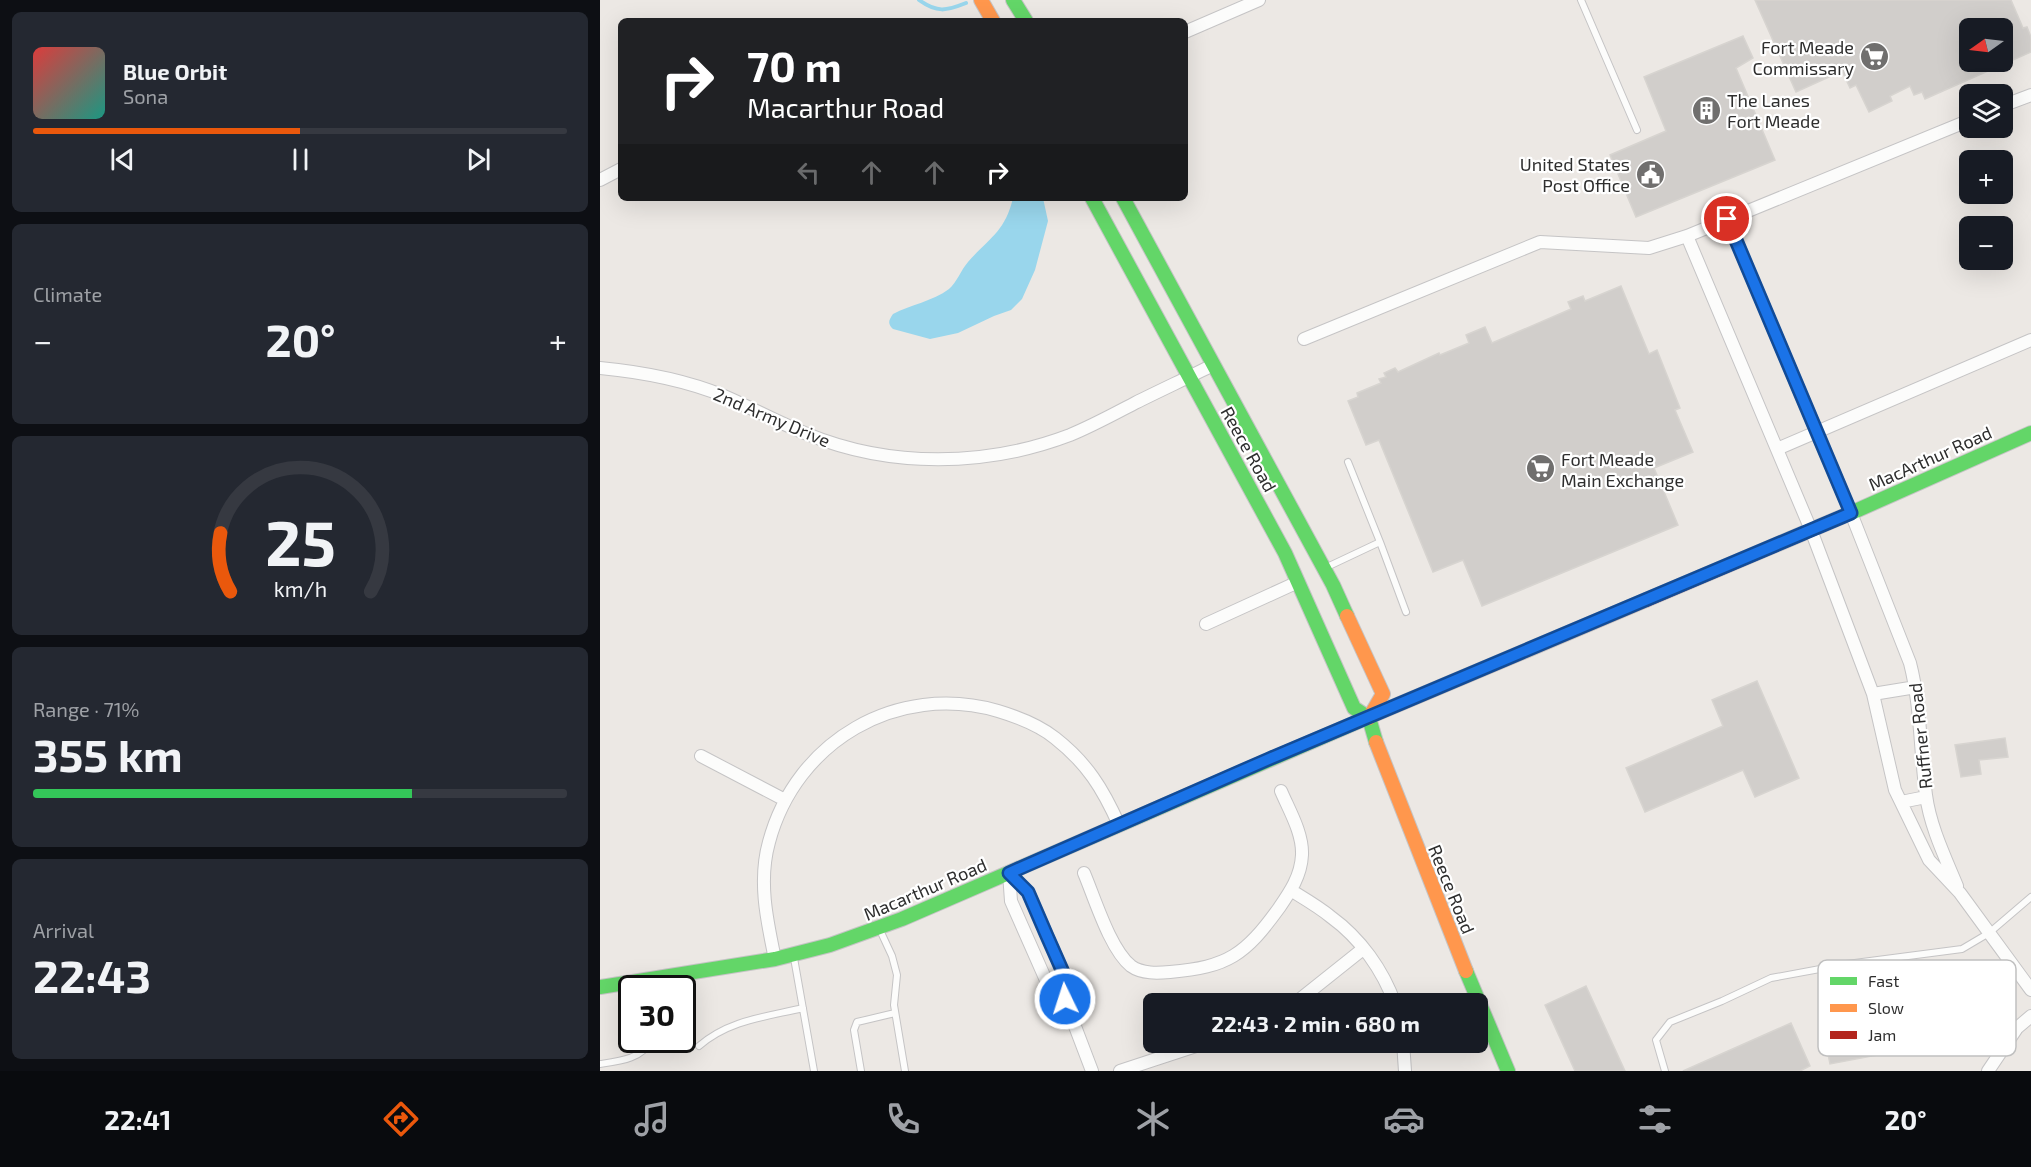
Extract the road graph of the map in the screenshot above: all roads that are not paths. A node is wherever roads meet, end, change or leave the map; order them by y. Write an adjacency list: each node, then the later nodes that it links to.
1 (981, 0): 5 (street)
2 (1013, 0): 6 (street)
3 (1259, 0): 7 (street)
4 (1581, 0): 11 (lane)
5 (991, 18)
6 (1024, 18)
7 (1188, 31)
8 (2031, 95): 9 (street)
9 (2013, 102)
10 (1959, 124): 16 (street)
11 (1636, 130)
12 (618, 171): 13 (street)
13 (600, 180)
14 (1094, 201): 22 (street, Reece Road)
15 (1125, 201): 20 (street, Reece Road)
16 (1727, 219): 17 (street); 23 (street, Ruffner Road)
17 (1687, 236): 18 (street); 25 (street, Ruffner Road)
18 (1304, 339)
19 (2031, 340): 23 (street)
20 (1213, 365): 22 (street, 2nd Army Drive); 30 (street, Reece Road)
21 (600, 368): 22 (street, 2nd Army Drive)
22 (1189, 377): 31 (street, Reece Road)
23 (1817, 432): 25 (street); 27 (street, Ruffner Road)
24 (2031, 433): 27 (street, MacArthur Road)
25 (1777, 449): 28 (street, Ruffner Road)
26 (1348, 462): 29 (lane)
27 (1851, 513): 28 (street, MacArthur Road); 34 (street, Ruffner Road)
28 (1811, 530): 35 (street, Ruffner Road); 36 (street, Macarthur Road)
29 (1380, 542): 30 (lane); 32 (lane)
30 (1324, 568): 36 (street, Reece Road)
31 (1298, 582): 33 (street); 36 (street, Reece Road)
32 (1406, 612)
33 (1206, 624)
34 (1917, 687): 35 (street); 39 (street, Ruffner Road)
35 (1873, 694): 41 (street, Ruffner Road)
36 (1369, 718): 42 (street, Macarthur Road); 80 (street, Reece Road)
37 (701, 756): 40 (street)
38 (1281, 791): 45 (street)
39 (1926, 797): 41 (street); 46 (street, Ruffner Road)
40 (785, 800): 42 (street); 52 (street)
41 (1901, 802): 46 (street, Ruffner Road)
42 (1119, 825): 43 (street, Macarthur Road)
43 (1009, 873): 48 (street, Macarthur Road); 63 (street); 63 (street)
44 (1084, 873): 45 (street)
45 (1292, 891): 50 (street)
46 (1960, 893): 49 (street, Ruffner Road)
47 (2031, 897): 49 (lane)
48 (879, 928): 51 (street, Macarthur Road); 65 (lane)
49 (1989, 933): 53 (lane); 54 (street, Ruffner Road)
50 (1363, 949): 61 (street); 62 (street)
51 (793, 954): 52 (street, Macarthur Road); 64 (lane)
52 (775, 959): 57 (street, Macarthur Road)
53 (1878, 960)
54 (2009, 960)
55 (1818, 969): 81 (lane)
56 (2016, 970): 60 (street, Ruffner Road)
57 (696, 975)
58 (618, 986): 59 (street, Macarthur Road)
59 (600, 987)
60 (2031, 990)
61 (1308, 993)
62 (1390, 993)
63 (1065, 999): 77 (street)
64 (803, 1008): 68 (lane); 74 (lane)
65 (895, 1013): 75 (lane); 76 (lane)
66 (2031, 1016): 67 (street)
67 (2016, 1029)
68 (699, 1046)
69 (640, 1053): 73 (lane)
70 (1175, 1053): 78 (street)
71 (1404, 1053): 79 (street)
72 (1998, 1056): 82 (street)
73 (600, 1064)
74 (814, 1071)
75 (861, 1071)
76 (905, 1071)
77 (1092, 1071)
78 (1120, 1071)
79 (1405, 1071)
80 (1508, 1071)
81 (1665, 1071)
82 (1988, 1071)

